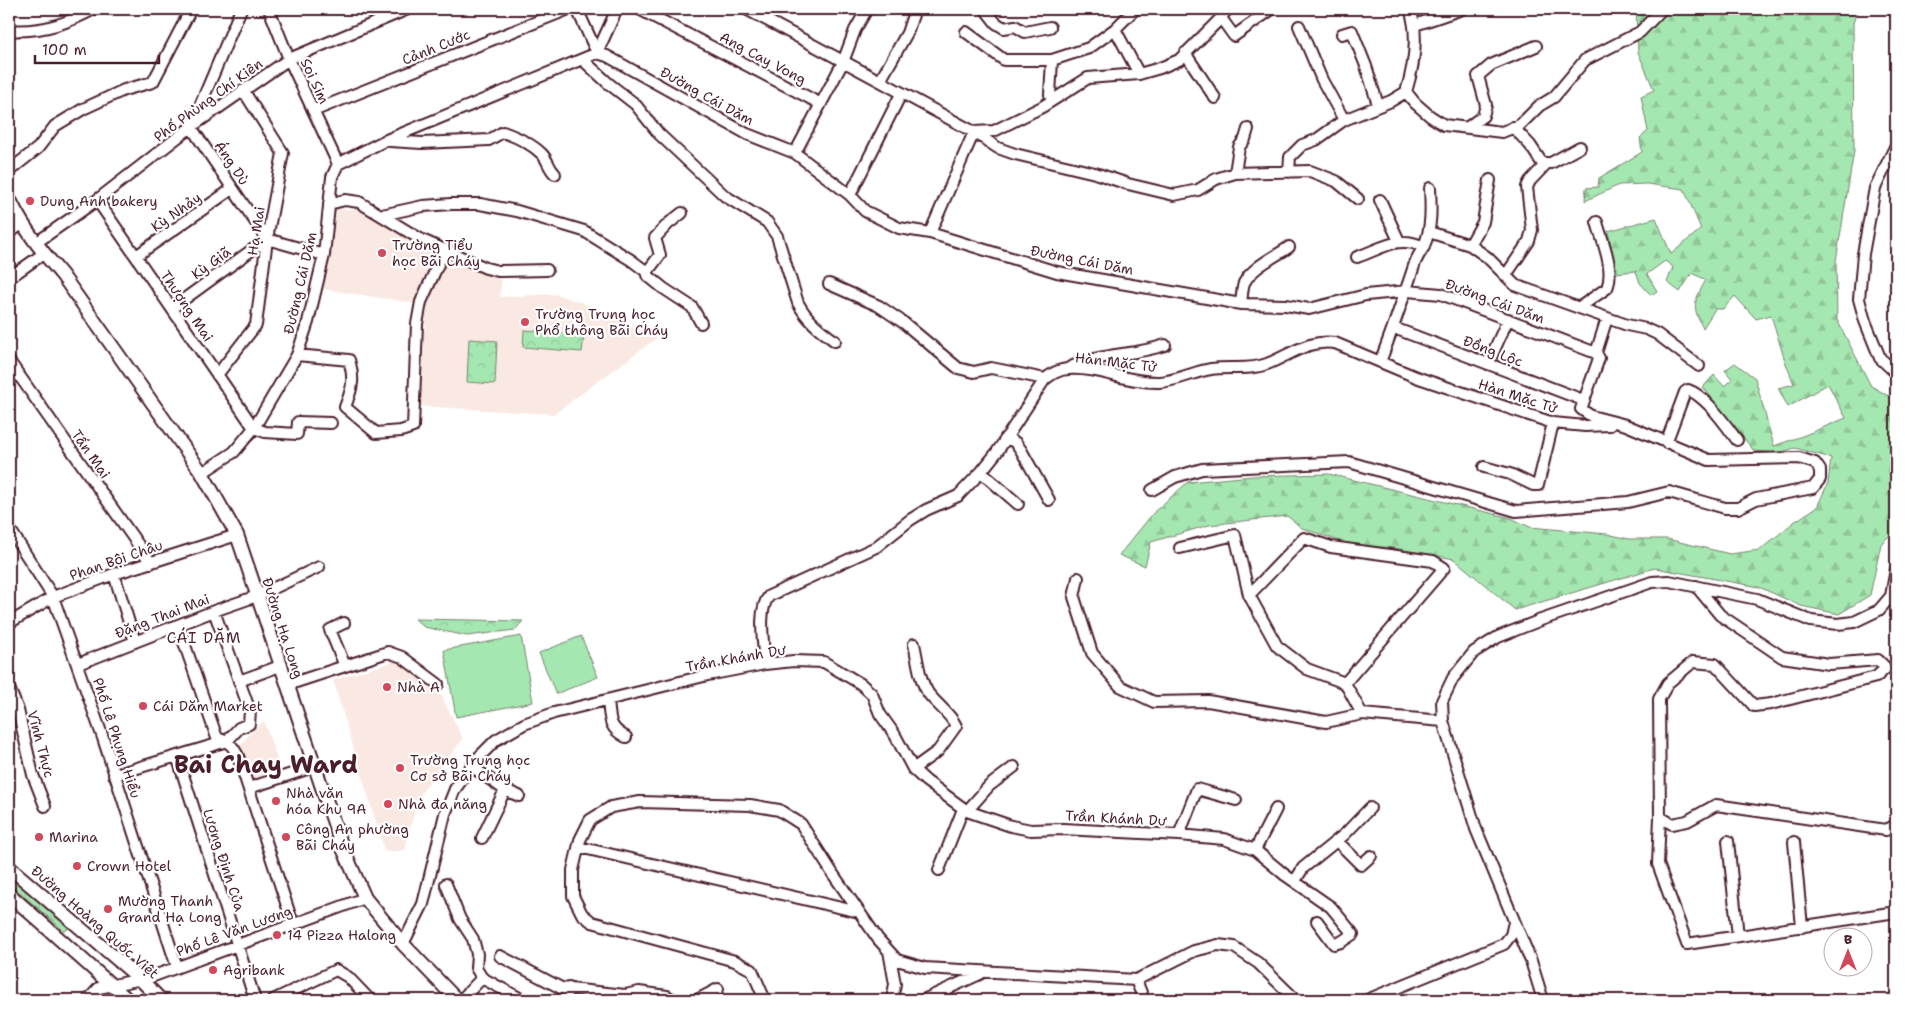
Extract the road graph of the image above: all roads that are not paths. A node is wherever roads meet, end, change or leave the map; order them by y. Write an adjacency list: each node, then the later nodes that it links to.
1 (94, 9): 25 (street)
2 (191, 9): 57 (street)
3 (242, 9): 46 (street)
4 (269, 9): 31 (street, Soi Sim)
5 (408, 9): 31 (street, Phố Phùng Chí Kiên)
6 (569, 9): 44 (street, Cảnh Cước)
7 (577, 9): 29 (street)
8 (617, 9): 29 (street)
9 (639, 9): 42 (street, Ang Cay Vong)
10 (746, 9): 34 (street)
11 (867, 9): 34 (street)
12 (915, 9): 36 (street)
13 (985, 9): 23 (street)
14 (1135, 9): 24 (street)
15 (1227, 9): 20 (street)
16 (1272, 9): 20 (street)
17 (1410, 9): 21 (street)
18 (1462, 9): 21 (street)
19 (1662, 9): 48 (street)
20 (1221, 18): 30 (street)
21 (1415, 25): 38 (street)
22 (1299, 26): 45 (street)
23 (1050, 27)
24 (1115, 29): 33 (street); 35 (street)
25 (9, 30)
26 (966, 32): 33 (street)
27 (1342, 34): 43 (street)
28 (1536, 46): 47 (street)
29 (597, 53): 32 (street); 54 (street, Đường Cái Dăm)
30 (1185, 54): 35 (street); 40 (street)
31 (289, 59): 37 (street, Phố Phùng Chí Kiên); 44 (street, Soi Sim)
32 (583, 60): 51 (street); 102 (street)
33 (1052, 60): 41 (street)
34 (843, 62): 36 (street); 42 (street)
35 (1139, 74): 41 (street)
36 (880, 80): 39 (street)
37 (243, 90): 46 (street, Phố Phùng Chí Kiên); 77 (street, Hạ Mai)
38 (1406, 92): 43 (street); 47 (street)
39 (902, 94): 50 (street); 64 (street)
40 (1215, 98)
41 (1055, 99): 50 (street)
42 (821, 104): 54 (street)
43 (1378, 105): 45 (street)
44 (313, 111): 55 (street, Soi Sim)
45 (1344, 120): 58 (street)
46 (191, 127): 63 (street, Áng Dù); 65 (street, Phố Phùng Chí Kiên)
47 (1468, 127): 48 (street)
48 (1513, 128): 56 (street)
49 (1248, 129): 59 (street)
50 (974, 132): 59 (street); 76 (street)
51 (384, 141): 55 (street); 60 (street)
52 (1896, 144): 111 (street)
53 (1580, 147): 56 (street)
54 (795, 153): 64 (street, Đường Cái Dăm)
55 (338, 164): 69 (street, Đường Cái Dăm)
56 (1546, 164): 91 (street)
57 (9, 171)
58 (1289, 172): 59 (street); 66 (street)
59 (1234, 173)
60 (555, 174)
61 (1490, 180): 80 (street)
62 (1430, 188): 74 (street)
63 (232, 189): 77 (street, Áng Dù); 86 (street, Kỳ Nhảy)
64 (850, 195): 76 (street, Đường Cái Dăm)
65 (97, 200): 78 (street, Phố Phùng Chí Kiên); 86 (street, Thượng Mai)
66 (1358, 200)
67 (1380, 200): 79 (street)
68 (10, 201): 73 (main road, Đường Hạ Long); 78 (main road, Đường Hạ Long)
69 (329, 204): 71 (street); 85 (street, Đường Cái Dăm)
70 (682, 213): 90 (street)
71 (382, 215): 83 (street); 90 (street)
72 (1597, 222): 96 (street)
73 (22, 224): 75 (street); 84 (main road, Đường Hạ Long)
74 (1429, 232): 80 (street); 82 (street)
75 (9, 233)
76 (930, 233): 95 (street, Đường Cái Dăm)
77 (267, 239): 85 (street); 97 (street, Kỳ Giã); 112 (street, Hạ Mai)
78 (40, 240): 89 (main road, Đường Hạ Long)
79 (1400, 241): 82 (street); 87 (street)
80 (1470, 245): 91 (street)
81 (1289, 247): 95 (street)
82 (1424, 247): 94 (street)
83 (445, 249): 88 (street); 105 (street)
84 (43, 254): 89 (main road, Đường Hạ Long); 92 (street)
85 (324, 255): 105 (street, Đường Cái Dăm)
86 (136, 256): 97 (street, Thượng Mai)
87 (1357, 257)
88 (547, 270)
89 (59, 272): 124 (main road, Đường Hạ Long)
90 (647, 272): 100 (street)
91 (1506, 275): 96 (street)
92 (9, 278)
93 (829, 284): 113 (street)
94 (1407, 291): 95 (street, Đường Cái Dăm); 99 (street, Đường Cái Dăm); 101 (street)
95 (1241, 304)
96 (1580, 307): 98 (street)
97 (172, 308): 112 (street, Thượng Mai)
98 (1607, 318): 104 (street); 109 (street)
99 (1508, 319): 104 (street, Đường Cái Dăm); 108 (street)
100 (701, 323)
101 (1394, 328): 107 (street); 108 (street, Đồng Lộc)
102 (835, 341)
103 (1165, 345): 110 (street)
104 (1596, 353): 114 (street)
105 (297, 355): 118 (street, Đường Cái Dăm)
106 (9, 361): 131 (street, Tấn Mai)
107 (1380, 362): 110 (street, Hàn Mặc Tử); 116 (street, Hàn Mặc Tử)
108 (1488, 364): 114 (street, Đồng Lộc)
109 (1699, 366)
110 (1068, 369): 113 (street, Hàn Mặc Tử)
111 (1896, 373)
112 (217, 375): 118 (street, Thượng Mai)
113 (1045, 380): 119 (street, Hàn Mặc Tử)
114 (1583, 400): 117 (street)
115 (331, 423): 118 (street)
116 (1553, 423): 117 (street, Hàn Mặc Tử); 122 (street)
117 (1626, 425): 121 (street)
118 (254, 428): 124 (street, Đường Cái Dăm)
119 (1006, 437): 123 (street, Hàn Mặc Tử); 126 (street)
120 (1736, 440): 121 (street)
121 (1666, 443): 125 (street)
122 (1484, 467)
123 (981, 472): 127 (street); 147 (street, Hàn Mặc Tử)
124 (202, 473): 129 (main road, Đường Hạ Long)
125 (1152, 490)
126 (1049, 500)
127 (1018, 504)
128 (9, 528): 139 (street, Phố Lê Phụng Hiểu)
129 (236, 535): 131 (street, Phan Bội Châu); 138 (main road, Đường Hạ Long)
130 (1180, 548): 137 (street)
131 (151, 563): 134 (street, Phan Bội Châu)
132 (319, 567): 138 (street, Đặng Thai Mai)
133 (1896, 569): 136 (street)
134 (114, 574): 139 (street, Phan Bội Châu); 144 (street)
135 (1078, 578): 156 (street)
136 (1696, 586): 157 (street); 174 (street)
137 (1249, 595): 151 (street); 151 (street)
138 (257, 596): 140 (street, Đặng Thai Mai); 148 (main road, Đường Hạ Long)
139 (53, 597): 141 (street, Phan Bội Châu); 146 (street, Phố Lê Phụng Hiểu)
140 (214, 611): 143 (street, Đặng Thai Mai); 150 (street)
141 (9, 623)
142 (344, 623): 149 (street)
143 (178, 625): 144 (street, Đặng Thai Mai); 159 (street)
144 (135, 642): 146 (street, Đặng Thai Mai)
145 (914, 644): 164 (street)
146 (78, 664): 165 (street, Phố Lê Phụng Hiểu)
147 (765, 664): 155 (street, Trần Khánh Dư); 164 (street, Trần Khánh Dư)
148 (280, 666): 150 (street); 153 (main road, Đường Hạ Long)
149 (345, 666): 152 (street); 153 (street)
150 (239, 681): 159 (street)
151 (1345, 683): 156 (street)
152 (438, 684)
153 (287, 685): 161 (main road, Đường Hạ Long)
154 (9, 688): 170 (street, Vĩnh Thực)
155 (608, 700): 158 (street); 162 (street, Trần Khánh Dư)
156 (1362, 714): 157 (street)
157 (1443, 721): 193 (street)
158 (626, 737)
159 (227, 741): 160 (street); 166 (street)
160 (177, 756): 165 (street); 197 (street, Lương Định Của)
161 (316, 766): 166 (street); 189 (main road, Đường Hạ Long)
162 (471, 766): 167 (street); 198 (street, Trần Khánh Dư)
163 (1014, 767): 173 (street)
164 (913, 769): 173 (street, Trần Khánh Dư)
165 (114, 775): 201 (street, Phố Lê Phụng Hiểu)
166 (249, 788): 194 (street)
167 (505, 790): 168 (street); 177 (street)
168 (519, 796)
169 (1236, 800): 176 (street)
170 (45, 806)
171 (1370, 808): 178 (street)
172 (1276, 809): 182 (street)
173 (965, 810): 176 (street, Trần Khánh Dư); 185 (street)
174 (1660, 817): 175 (street); 196 (street)
175 (1896, 825)
176 (1179, 834): 182 (street, Trần Khánh Dư)
177 (482, 838)
178 (1337, 841): 183 (street); 186 (street)
179 (1728, 841): 196 (street)
180 (1794, 842): 195 (street)
181 (579, 847): 190 (street); 190 (street); 222 (street)
182 (1255, 850): 186 (street, Trần Khánh Dư)
183 (1371, 856)
184 (9, 867): 204 (main road, Đường Hoàng Quốc Việt)
185 (939, 870)
186 (1295, 881): 192 (street, Trần Khánh Dư)
187 (446, 884): 203 (street)
188 (9, 894): 206 (main road)
189 (365, 898): 194 (street, Phố Lê Văn Lương); 198 (main road, Đường Hạ Long)
190 (859, 912): 199 (street)
191 (1896, 912): 195 (street)
192 (1317, 920)
193 (1514, 922): 227 (street); 228 (street)
194 (293, 924): 197 (street, Phố Lê Văn Lương)
195 (1802, 927): 196 (street)
196 (1738, 936)
197 (237, 944): 201 (street, Phố Lê Văn Lương); 213 (street, Lương Định Của)
198 (403, 944): 216 (main road, Đường Hạ Long)
199 (888, 950): 202 (street); 223 (street)
200 (500, 956): 207 (street)
201 (177, 967): 204 (street, Phố Lê Văn Lương)
202 (983, 972): 205 (street); 224 (street)
203 (482, 978): 217 (street); 218 (street)
204 (140, 979): 206 (street, Phố Lê Văn Lương); 212 (main road, Đường Hoàng Quốc Việt)
205 (1136, 980): 225 (street); 226 (street)
206 (113, 985): 210 (street, Phố Lê Văn Lương); 211 (main road)
207 (569, 988): 219 (street); 220 (street)
208 (718, 989): 221 (street)
209 (289, 997): 214 (street); 215 (street)
210 (88, 1000)
211 (128, 1000)
212 (160, 1000)
213 (255, 1000)
214 (273, 1000)
215 (370, 1000)
216 (457, 1000)
217 (461, 1000)
218 (523, 1000)
219 (565, 1000)
220 (674, 1000)
221 (697, 1000)
222 (765, 1000)
223 (892, 1000)
224 (923, 1000)
225 (1144, 1000)
226 (1296, 1000)
227 (1368, 1000)
228 (1543, 1000)

